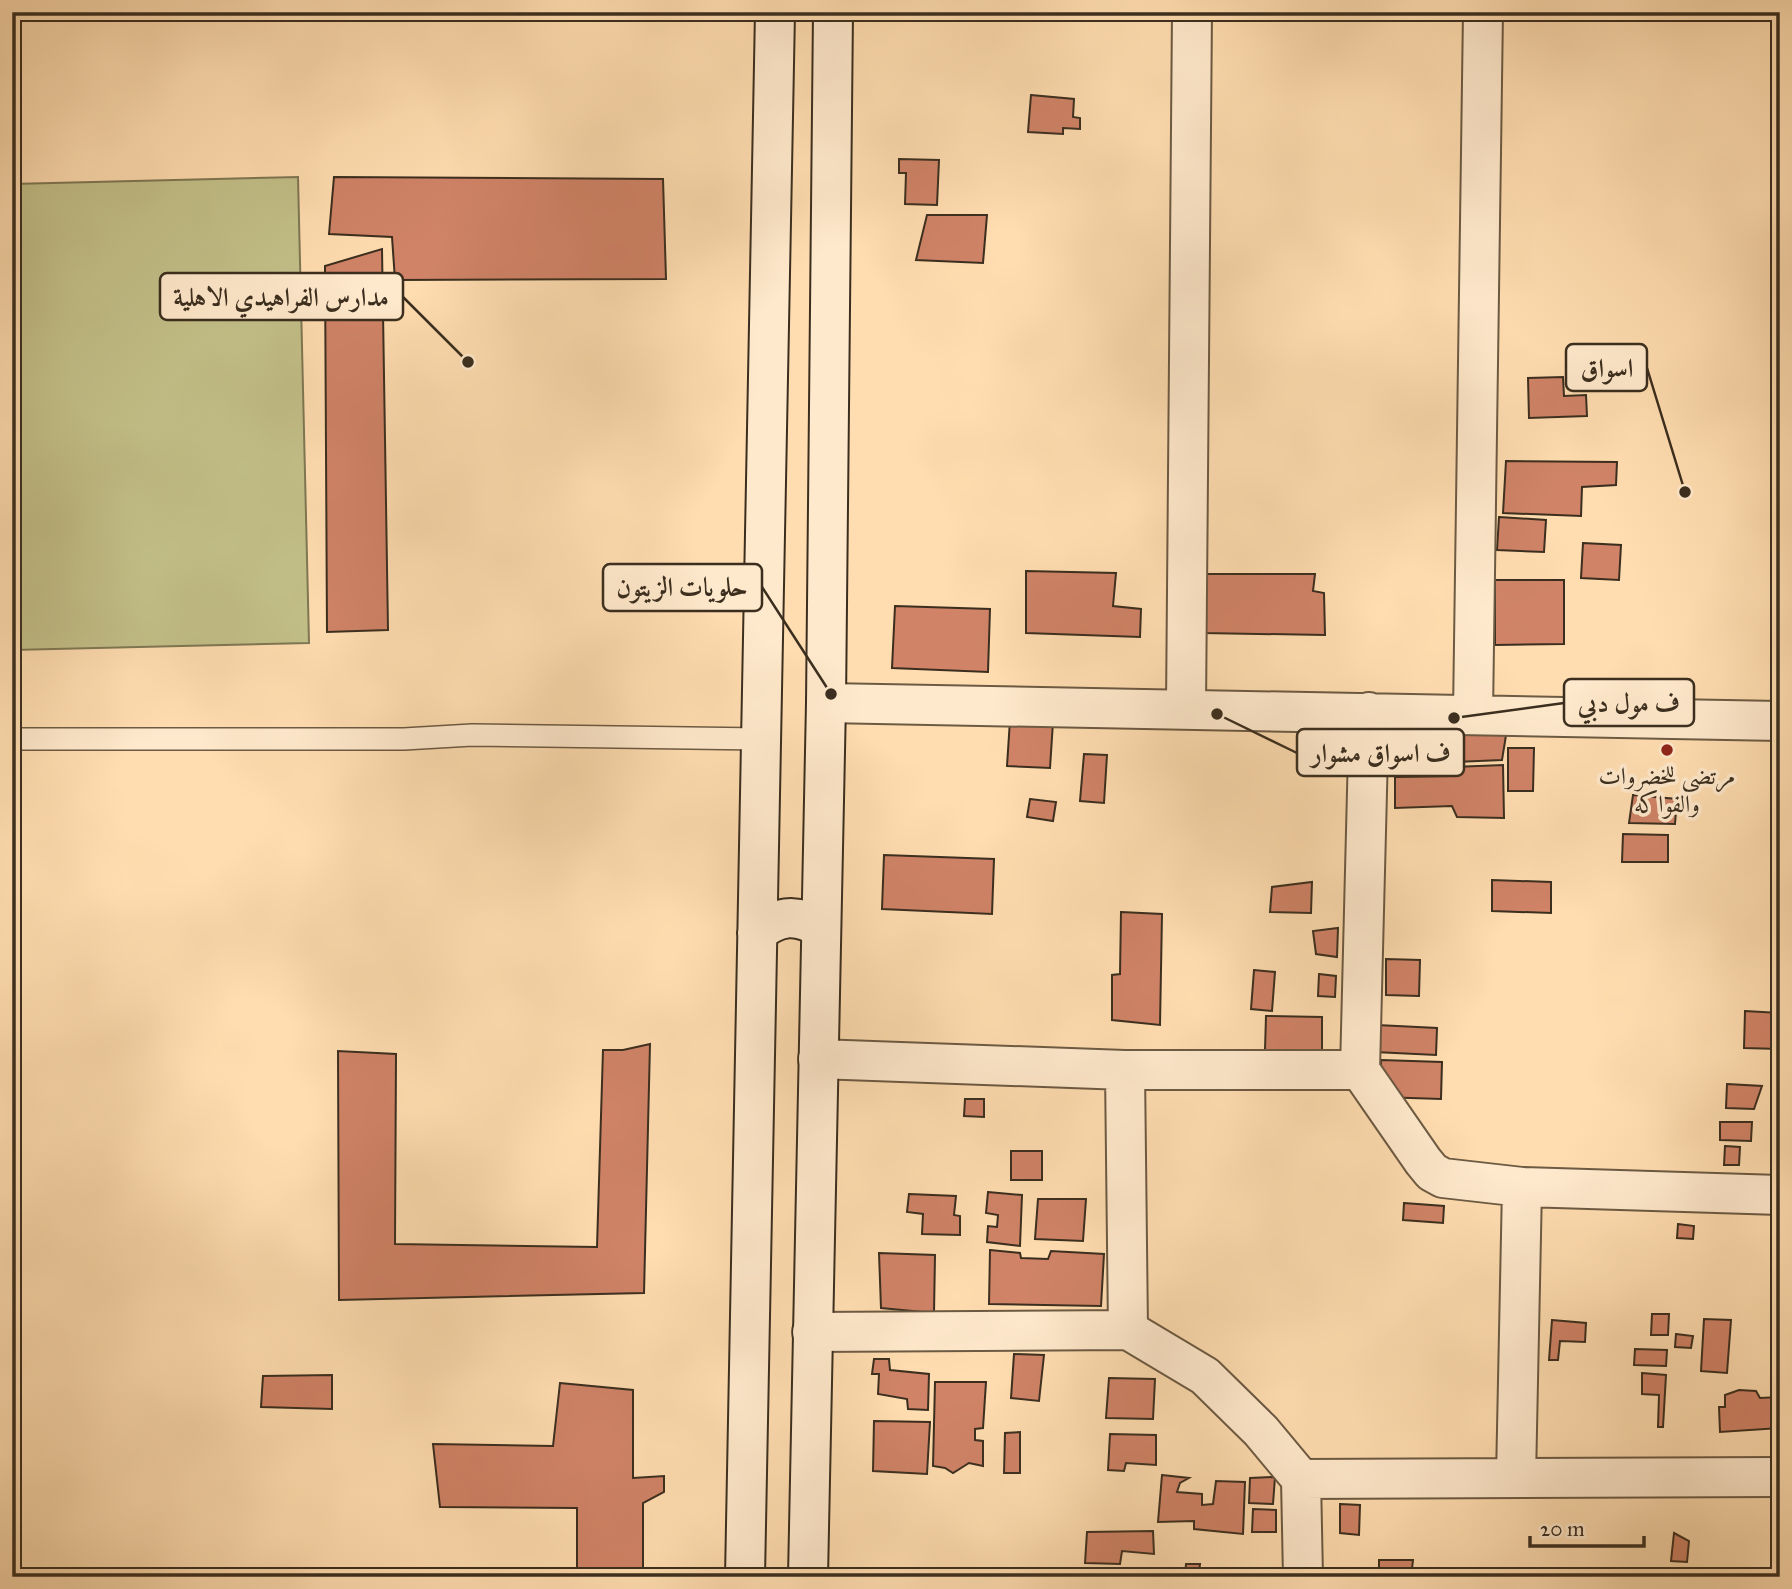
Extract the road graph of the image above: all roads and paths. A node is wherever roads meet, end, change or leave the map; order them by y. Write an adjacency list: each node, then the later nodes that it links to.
1 (775, 12): 6 (street)
2 (833, 12): 5 (street)
3 (1192, 12): 10 (street)
4 (1483, 12): 12 (street)
5 (832, 110): 6 (street); 7 (street)
6 (773, 117): 8 (street)
7 (830, 221): 8 (street); 9 (street)
8 (771, 224): 15 (street)
9 (826, 703): 10 (street); 17 (street)
10 (1186, 708): 11 (street)
11 (1369, 712): 12 (street); 22 (street)
12 (1473, 714): 13 (street)
13 (1780, 721)
14 (12, 739): 15 (lane)
15 (761, 739): 16 (street)
16 (760, 829): 17 (street); 19 (street)
17 (823, 831): 18 (street)
18 (821, 929): 19 (street); 20 (street)
19 (757, 933): 30 (street)
20 (818, 1059): 21 (street); 26 (street)
21 (1125, 1070): 22 (street); 25 (street)
22 (1360, 1070): 23 (street)
23 (1522, 1187): 24 (street); 28 (street)
24 (1780, 1195)
25 (1128, 1330): 26 (street); 29 (street)
26 (811, 1332): 31 (street)
27 (1780, 1477): 28 (street)
28 (1516, 1478): 29 (street)
29 (1301, 1479): 32 (street)
30 (745, 1577)
31 (808, 1577)
32 (1303, 1577)

